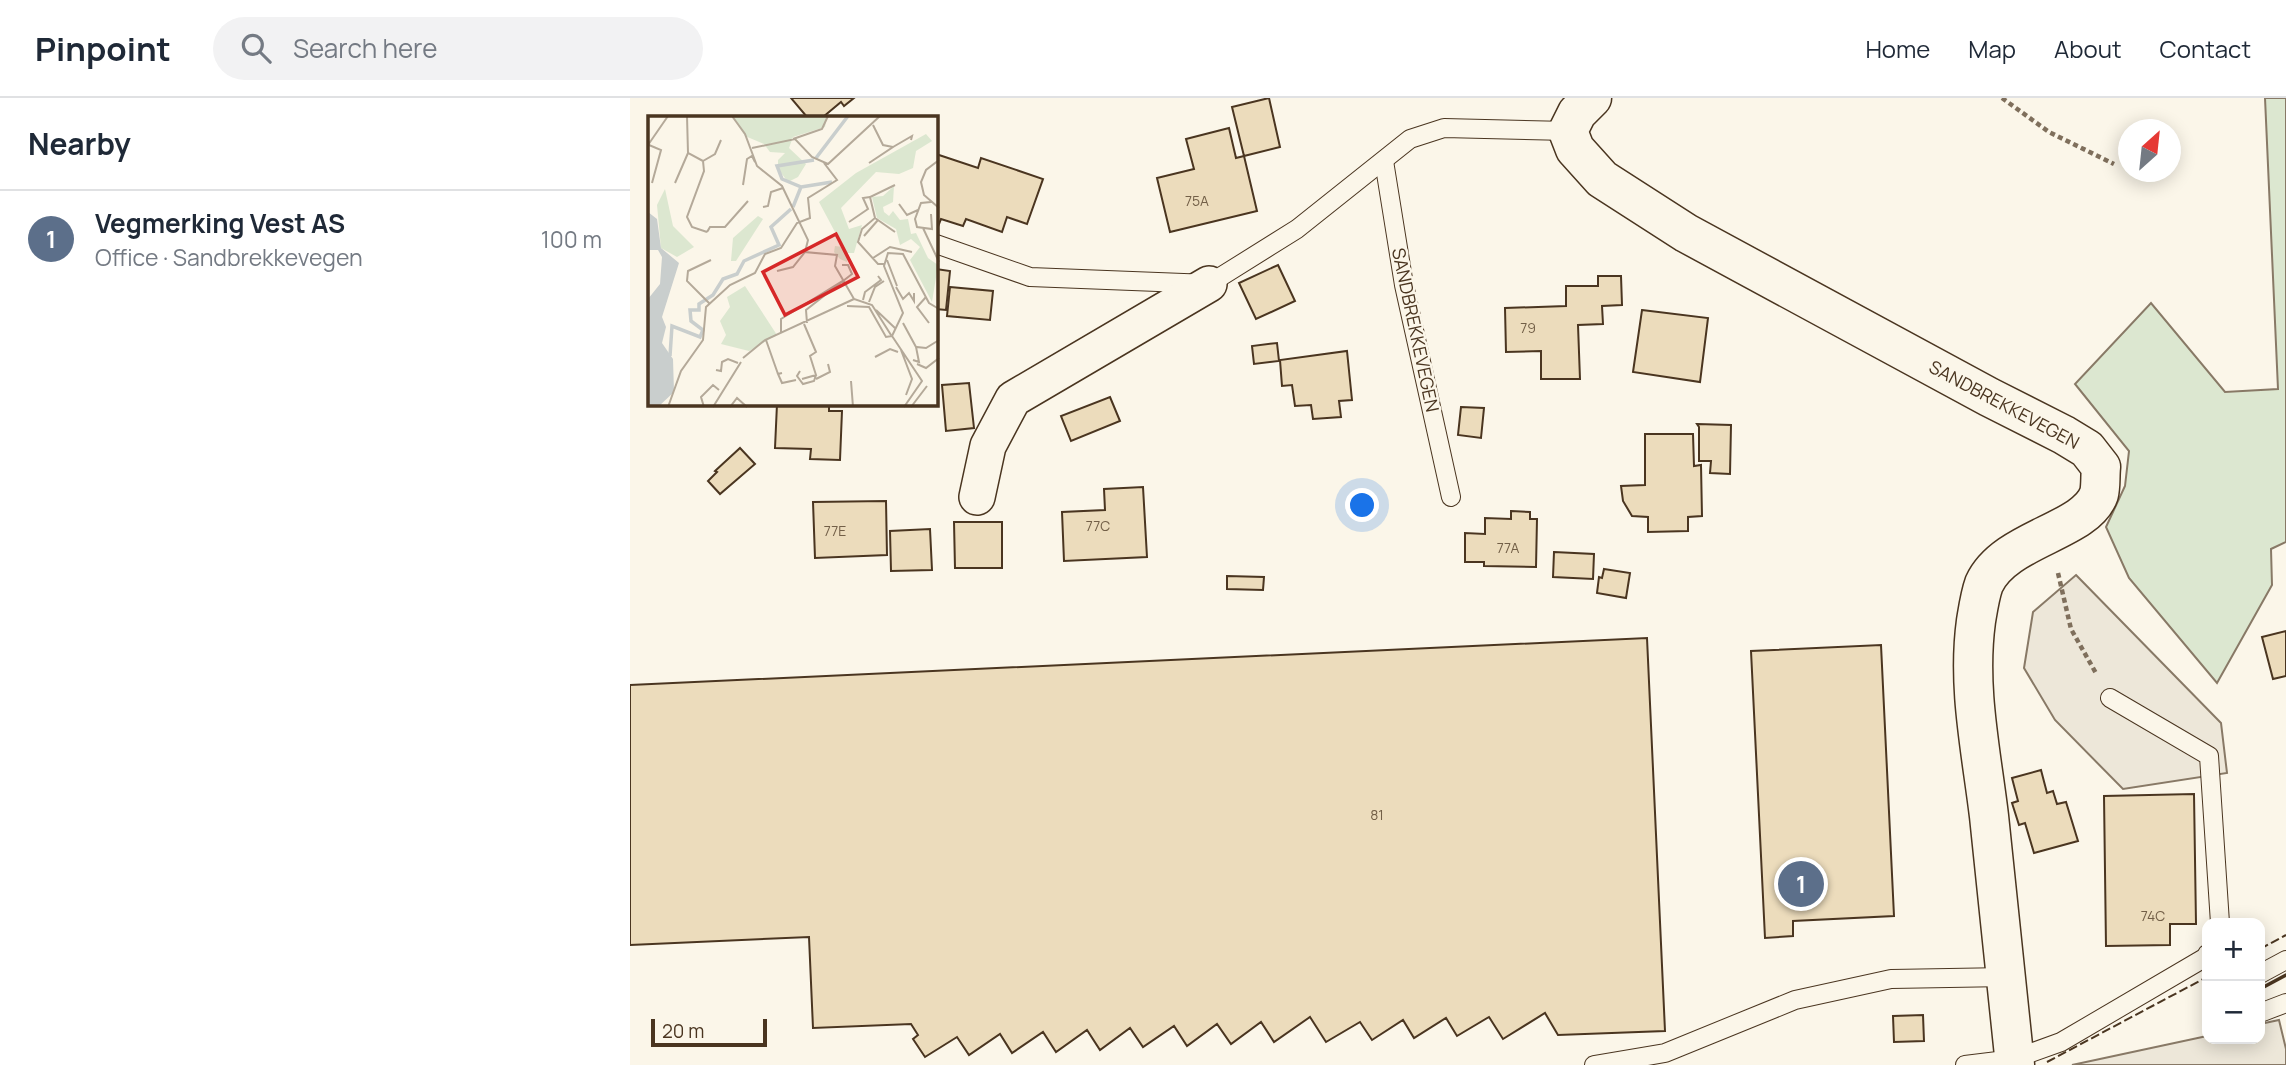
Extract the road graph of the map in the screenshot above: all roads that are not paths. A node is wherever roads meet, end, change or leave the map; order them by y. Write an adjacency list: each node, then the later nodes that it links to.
1 (1592, 98): 2 (street)
2 (1568, 131): 3 (lane); 13 (street, SANDBREKKEVEGEN)
3 (1384, 161): 5 (lane); 7 (lane, SANDBREKKEVEGEN)
4 (938, 245): 5 (lane)
5 (1209, 284): 6 (street)
6 (977, 497)
7 (1451, 497)
8 (2110, 698): 9 (lane)
9 (2220, 918)
10 (2202, 959): 16 (lane)
11 (2286, 960): 12 (lane)
12 (2265, 971)
13 (2007, 977): 16 (street, SANDBREKKEVEGEN); 17 (lane)
14 (2286, 1003): 15 (lane)
15 (2265, 1011)
16 (2014, 1062): 18 (lane)
17 (1594, 1065)
18 (1965, 1065)

